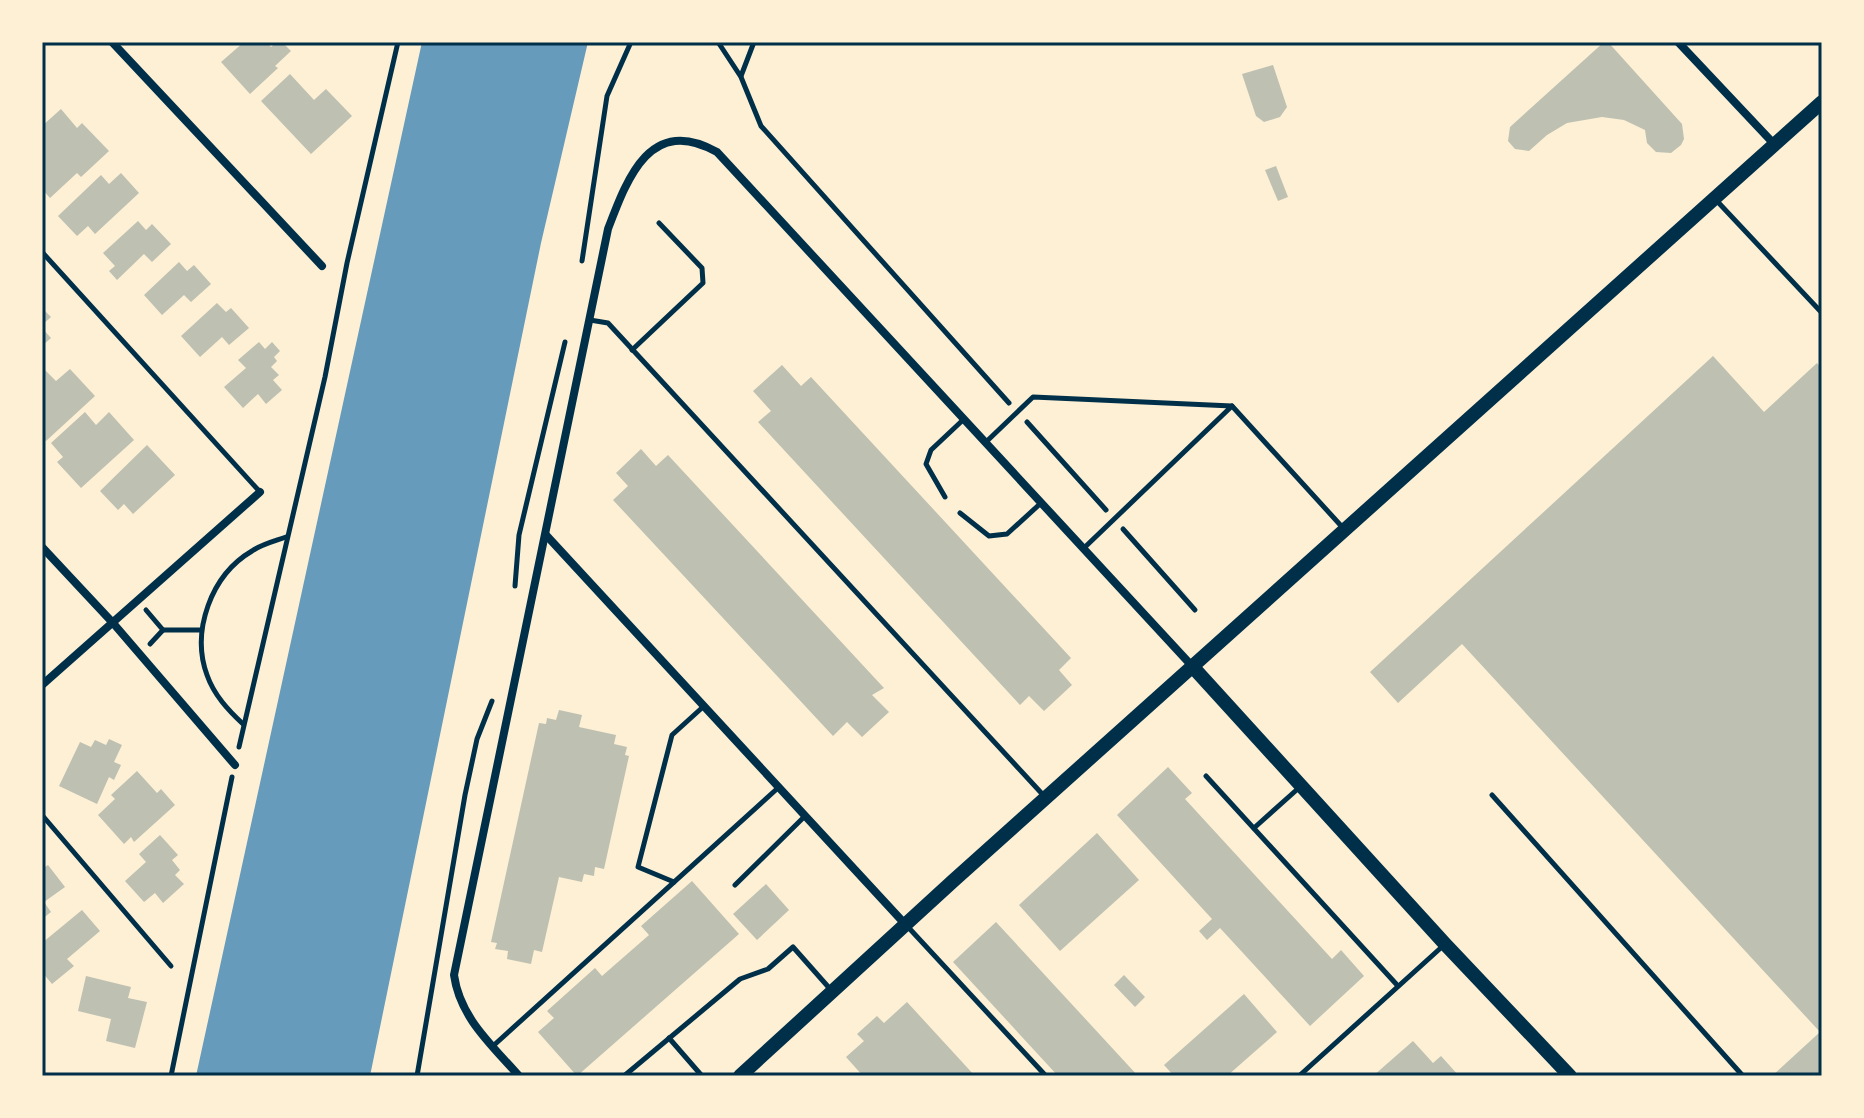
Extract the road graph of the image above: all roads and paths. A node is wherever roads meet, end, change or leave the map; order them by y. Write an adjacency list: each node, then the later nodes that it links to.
1 (112, 42): 16 (street)
2 (398, 42): 32 (path)
3 (631, 42): 15 (path)
4 (718, 42): 9 (path)
5 (726, 42): 6 (path)
6 (738, 42)
7 (754, 42): 9 (path)
8 (1678, 42): 11 (street)
9 (741, 77): 22 (path)
10 (1822, 102): 11 (street)
11 (1775, 145): 12 (street)
12 (1715, 199): 17 (lane); 30 (street)
13 (659, 223): 20 (lane)
14 (42, 252): 25 (lane)
15 (582, 264)
16 (322, 266)
17 (1822, 313)
18 (590, 320): 20 (lane); 23 (street); 31 (street)
19 (566, 339): 35 (path)
20 (632, 350): 52 (lane)
21 (1232, 406): 22 (lane); 29 (lane); 30 (lane)
22 (1017, 411): 24 (lane); 29 (path)
23 (964, 419): 24 (street); 26 (lane)
24 (986, 443): 27 (street)
25 (260, 492): 38 (street)
26 (945, 497)
27 (1041, 503): 28 (lane); 34 (street)
28 (960, 513)
29 (1114, 519): 34 (lane); 37 (path)
30 (1345, 529): 42 (street)
31 (546, 535): 45 (street); 64 (street)
32 (286, 537): 40 (path); 46 (path)
33 (42, 547): 38 (street)
34 (1083, 548): 42 (street)
35 (514, 599)
36 (146, 610): 39 (path)
37 (1195, 610)
38 (113, 623): 43 (street); 47 (street)
39 (163, 630): 40 (path); 41 (path)
40 (201, 630): 46 (path)
41 (147, 647)
42 (1192, 666): 49 (street); 52 (street)
43 (42, 685)
44 (496, 691): 66 (path)
45 (704, 706): 50 (street); 56 (lane)
46 (244, 725): 47 (path)
47 (235, 765): 65 (path)
48 (1206, 776): 55 (lane)
49 (1301, 786): 55 (lane); 59 (street)
50 (779, 787): 54 (street); 56 (lane)
51 (1492, 795): 74 (lane)
52 (1045, 798): 58 (street)
53 (42, 815): 60 (lane)
54 (805, 816): 57 (lane); 58 (street)
55 (1254, 828): 61 (lane)
56 (674, 882): 64 (lane)
57 (735, 885)
58 (905, 924): 62 (street); 71 (lane)
59 (1445, 944): 61 (lane); 73 (street)
60 (171, 966)
61 (1398, 986): 72 (lane)
62 (833, 991): 63 (lane); 70 (street)
63 (669, 1038): 68 (lane); 69 (lane)
64 (493, 1046): 67 (street)
65 (171, 1076)
66 (417, 1076)
67 (519, 1076)
68 (624, 1076)
69 (702, 1076)
70 (740, 1076)
71 (1046, 1076)
72 (1299, 1076)
73 (1570, 1076)
74 (1743, 1076)

